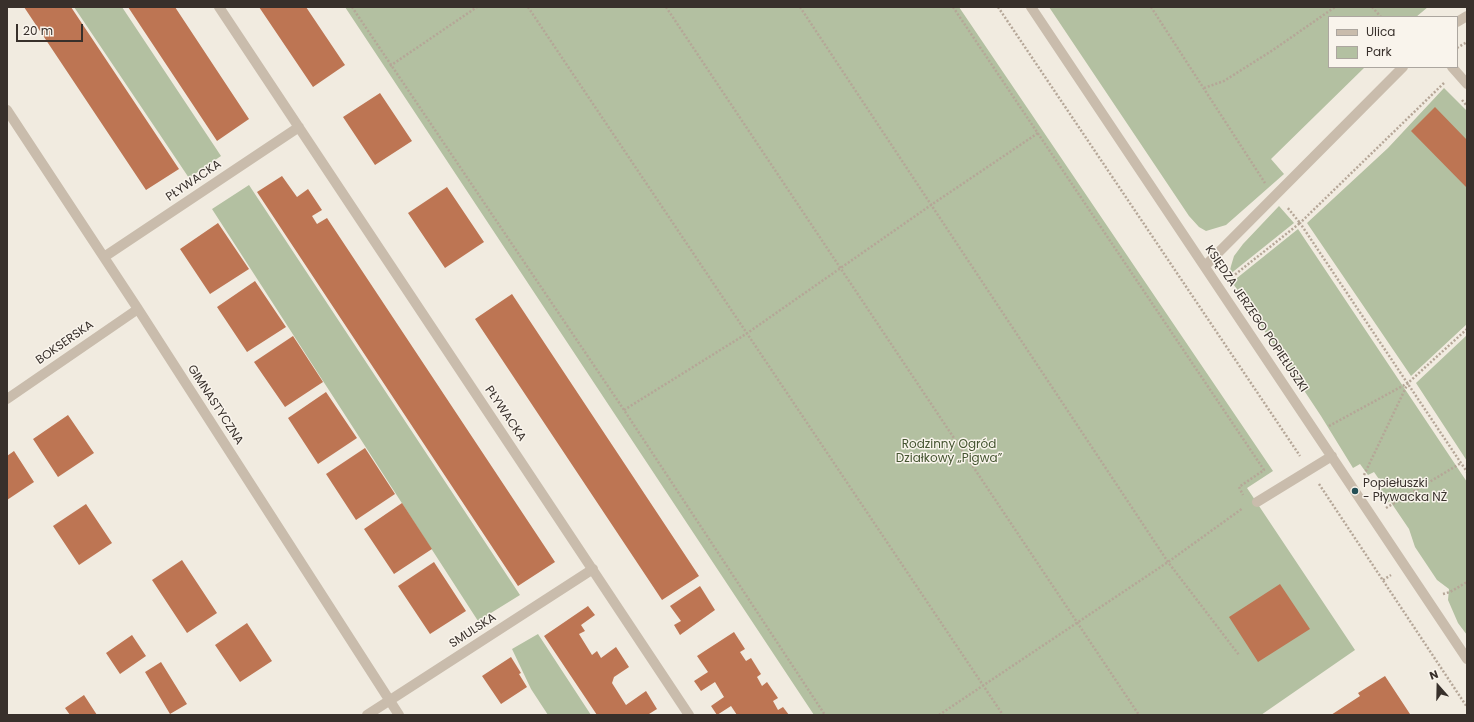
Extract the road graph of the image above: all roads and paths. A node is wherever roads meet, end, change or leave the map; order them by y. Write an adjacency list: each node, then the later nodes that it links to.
1 (219, 7): 27 (street, PŁYWACKA)
2 (352, 7): 18 (path)
3 (477, 7): 18 (path)
4 (528, 7): 38 (path)
5 (666, 7): 34 (path)
6 (800, 7): 30 (path)
7 (953, 7): 28 (path)
8 (998, 7): 45 (path)
9 (1031, 7): 33 (street, KSIĘDZA JERZEGO POPIEŁUSZKI)
10 (1151, 7): 23 (path)
11 (1334, 7): 23 (path)
12 (1372, 7): 13 (path)
13 (1380, 16)
14 (1467, 16): 15 (street)
15 (1458, 21)
16 (1467, 42): 17 (path)
17 (1458, 47)
18 (390, 66): 41 (path)
19 (1402, 68): 29 (street)
20 (1453, 68): 21 (street)
21 (1467, 84)
22 (1448, 87): 31 (path)
23 (1204, 88): 29 (path)
24 (1458, 96): 25 (path)
25 (1467, 106)
26 (7, 110): 32 (street, GIMNASTYCZNA)
27 (299, 127): 32 (street, PŁYWACKA); 51 (street, PŁYWACKA)
28 (1038, 133): 30 (path); 48 (path)
29 (1275, 195): 31 (path); 33 (street)
30 (932, 205): 34 (path); 50 (path)
31 (1300, 223): 35 (path); 39 (path)
32 (104, 257): 36 (street, GIMNASTYCZNA)
33 (1205, 266): 35 (street, KSIĘDZA JERZEGO POPIEŁUSZKI)
34 (840, 268): 38 (path); 54 (path)
35 (1219, 287): 42 (street, KSIĘDZA JERZEGO POPIEŁUSZKI)
36 (138, 309): 40 (street, BOKSERSKA); 58 (street, GIMNASTYCZNA)
37 (1467, 329): 39 (path)
38 (746, 334): 41 (path); 57 (path)
39 (1408, 383): 42 (path); 44 (path); 47 (path)
40 (7, 399)
41 (624, 410): 63 (path)
42 (1317, 433): 43 (street, KSIĘDZA JERZEGO POPIEŁUSZKI)
43 (1332, 456): 45 (street); 56 (street, KSIĘDZA JERZEGO POPIEŁUSZKI)
44 (1461, 463): 46 (path); 49 (path)
45 (1309, 469): 48 (street); 59 (path)
46 (1467, 471)
47 (1364, 476)
48 (1252, 504): 50 (path)
49 (1389, 513)
50 (1168, 562): 54 (path); 55 (path)
51 (593, 569): 58 (street, SMULSKA); 62 (street, PŁYWACKA)
52 (1467, 582): 53 (path)
53 (1442, 594)
54 (1077, 622): 57 (path); 66 (path)
55 (1239, 655)
56 (1467, 657)
57 (983, 686): 64 (path); 65 (path)
58 (389, 700): 60 (street, SMULSKA); 61 (street, GIMNASTYCZNA)
59 (1467, 707)
60 (366, 715)
61 (399, 715)
62 (689, 715)
63 (825, 715)
64 (939, 715)
65 (1004, 715)
66 (1139, 715)

